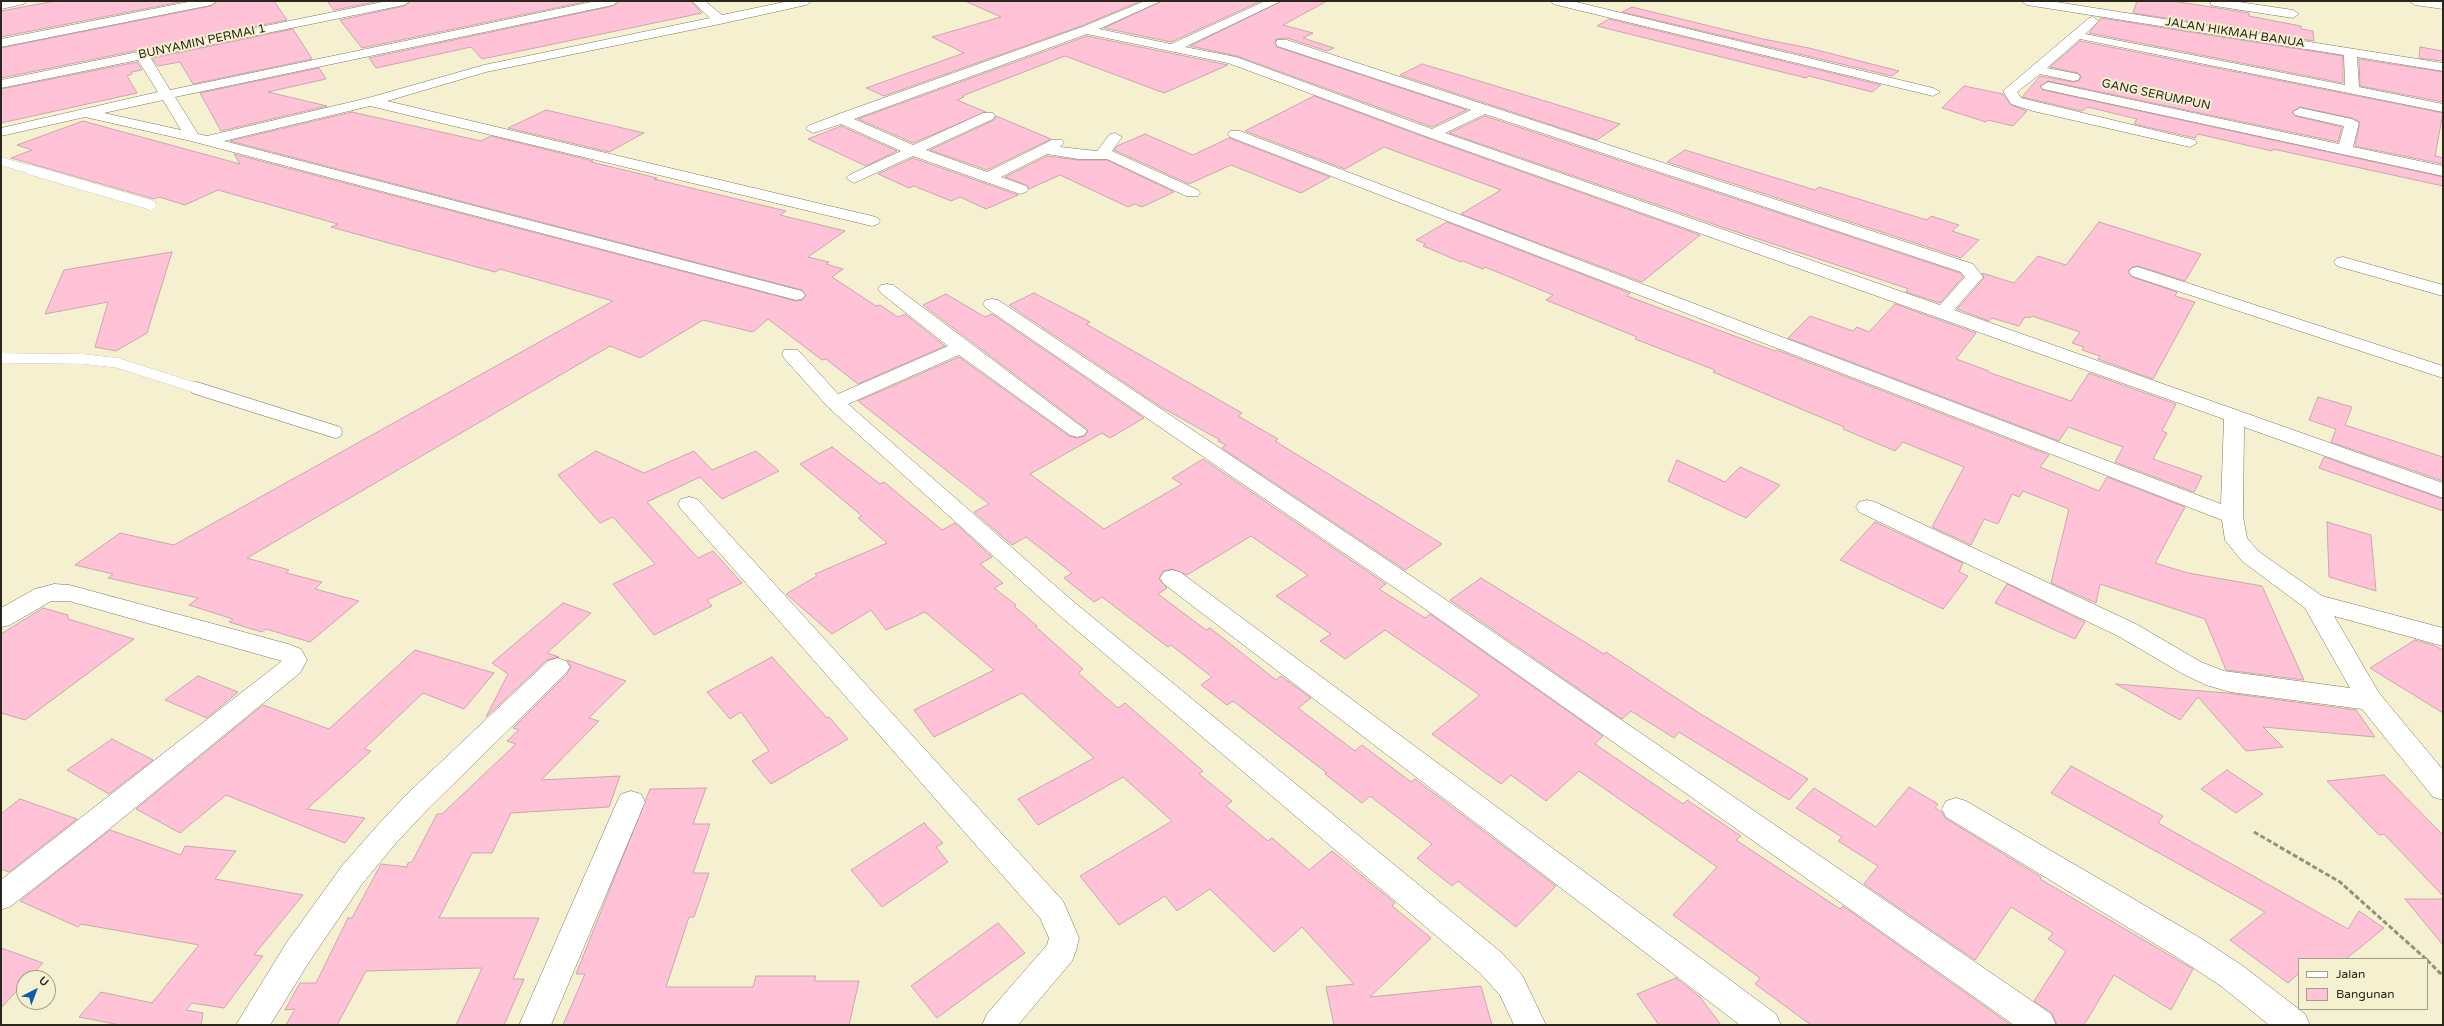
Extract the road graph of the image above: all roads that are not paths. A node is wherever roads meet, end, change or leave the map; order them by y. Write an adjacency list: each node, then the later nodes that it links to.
1 (20, 1): 13 (street)
2 (211, 1): 21 (street)
3 (404, 1): 25 (street, BUNYAMIN PERMAI 1)
4 (613, 1): 33 (street)
5 (698, 1): 17 (street)
6 (806, 1): 17 (street)
7 (1155, 1): 18 (street)
8 (1275, 1): 23 (street)
9 (1557, 1): 32 (street)
10 (2027, 1): 15 (street, JALAN HIKMAH BANUA)
11 (2415, 1): 14 (street)
12 (2210, 2): 16 (street); 19 (street)
13 (1, 5)
14 (2443, 5)
15 (2103, 12): 19 (street, JALAN HIKMAH BANUA); 27 (street)
16 (2293, 14)
17 (720, 20): 34 (street)
18 (1086, 30): 23 (street); 40 (street)
19 (2218, 30): 24 (street, JALAN HIKMAH BANUA)
20 (2085, 38): 31 (street)
21 (1, 43)
22 (1282, 43): 36 (street)
23 (1172, 48): 44 (street)
24 (2350, 52): 26 (street, JALAN HIKMAH BANUA); 31 (street)
25 (141, 54): 29 (street, BUNYAMIN PERMAI 1); 33 (street)
26 (2443, 67)
27 (2037, 70): 28 (street, GANG SERUMPUN); 47 (street)
28 (2089, 81)
29 (1, 84)
30 (2048, 86): 48 (street)
31 (2352, 90): 35 (street)
32 (1933, 92)
33 (165, 95): 38 (street); 46 (street)
34 (372, 101): 46 (street); 58 (street)
35 (2443, 108)
36 (1484, 109): 44 (street); 65 (street)
37 (2300, 112): 48 (street)
38 (85, 113): 42 (street); 46 (street)
39 (988, 116): 49 (street)
40 (841, 118): 41 (street); 49 (street)
41 (813, 129)
42 (1, 132)
43 (1235, 134): 77 (street)
44 (1433, 134): 65 (street)
45 (1115, 137): 50 (street)
46 (199, 139): 63 (street)
47 (2190, 143)
48 (2345, 150): 52 (street)
49 (913, 151): 53 (street); 54 (street)
50 (1101, 155): 54 (street); 56 (street)
51 (1, 162): 57 (lane)
52 (2443, 171)
53 (854, 178)
54 (988, 178): 55 (street)
55 (1020, 189)
56 (1192, 194)
57 (151, 205)
58 (872, 221)
59 (2343, 262): 62 (street)
60 (2138, 272): 69 (street)
61 (887, 289): 66 (street)
62 (2443, 291)
63 (796, 295)
64 (992, 304): 93 (street)
65 (1943, 312): 71 (street)
66 (962, 347): 70 (street); 72 (street)
67 (791, 354): 70 (street)
68 (1, 358): 73 (lane)
69 (2443, 372)
70 (834, 403): 91 (street)
71 (2234, 415): 74 (street); 77 (street)
72 (1077, 430)
73 (336, 432)
74 (2443, 491)
75 (689, 504): 90 (street)
76 (1867, 507): 83 (street)
77 (2232, 516): 79 (street)
78 (1172, 578): 92 (street)
79 (2314, 602): 81 (street); 83 (street)
80 (1, 619): 87 (street)
81 (2443, 637)
82 (558, 667): 88 (street)
83 (2370, 700): 84 (street)
84 (2443, 789)
85 (631, 802): 89 (street)
86 (1956, 809): 94 (street)
87 (1, 897)
88 (252, 1025)
89 (535, 1025)
90 (998, 1025)
91 (1530, 1025)
92 (1765, 1025)
93 (2040, 1025)
94 (2294, 1025)

